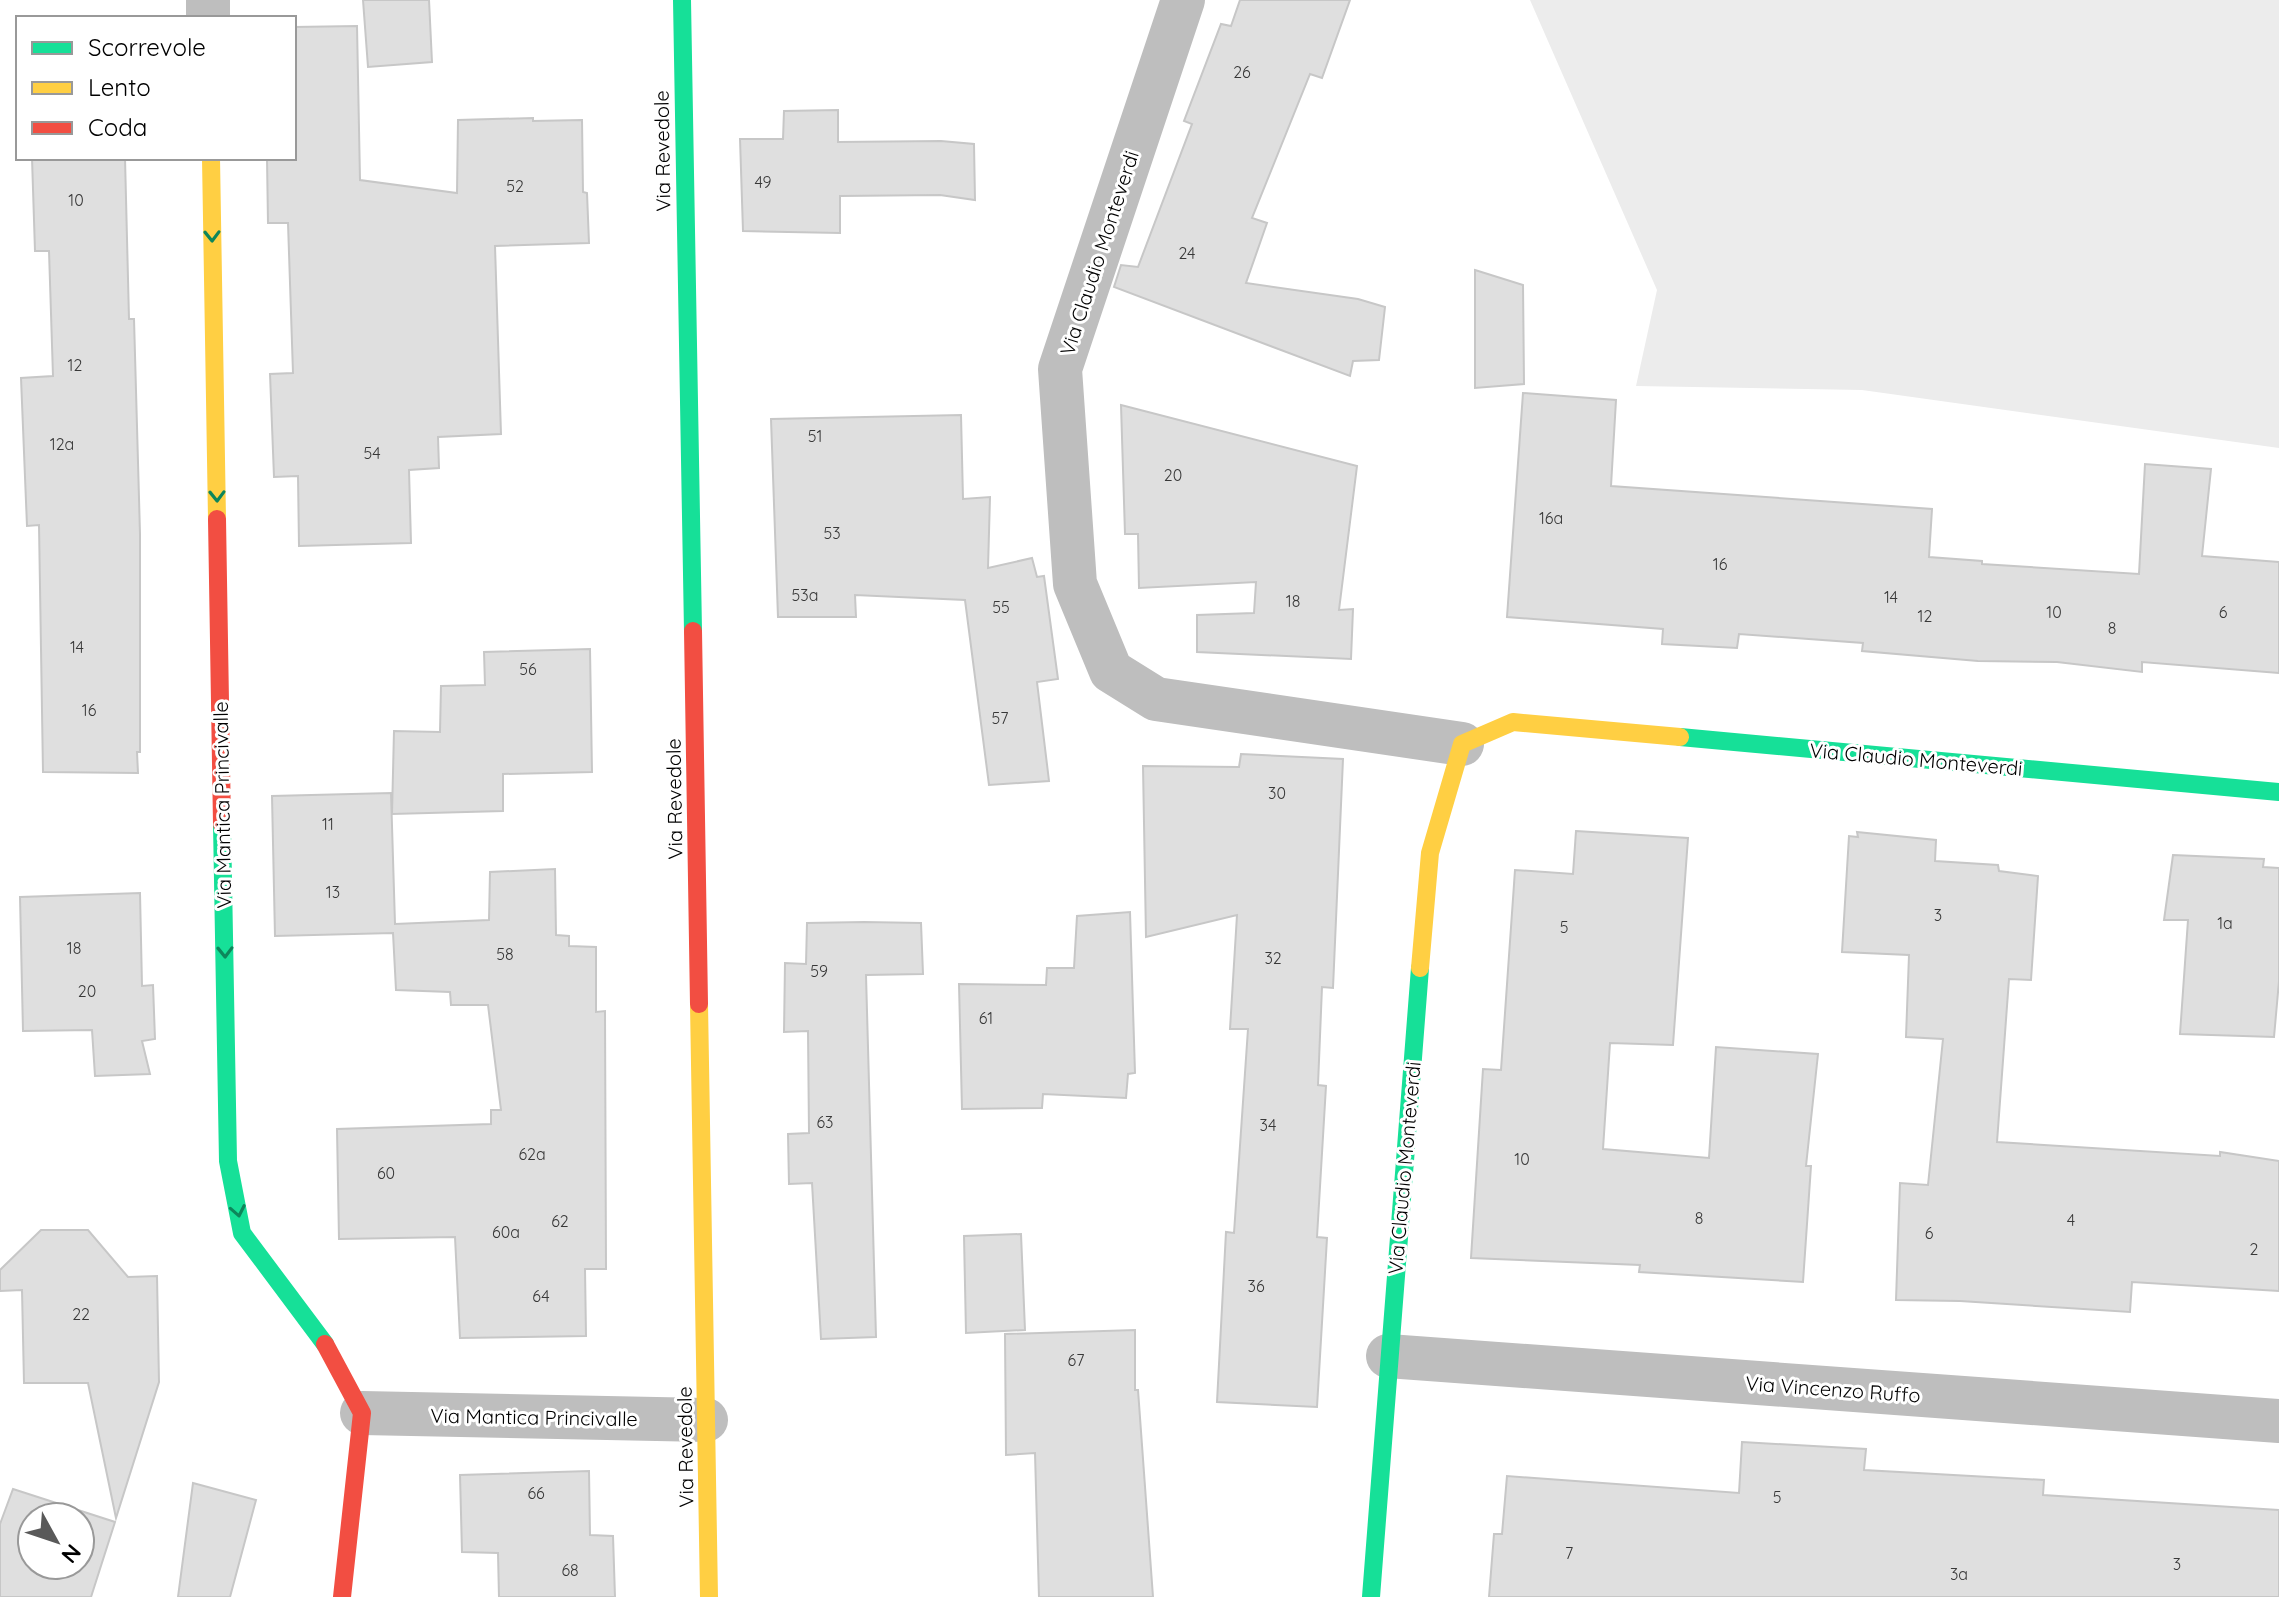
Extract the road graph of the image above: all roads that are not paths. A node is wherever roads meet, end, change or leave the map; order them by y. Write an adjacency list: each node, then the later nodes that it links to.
1 (682, 0): 8 (street, Via Revedole)
2 (1183, 0): 4 (street, Via Claudio Monteverdi)
3 (211, 160): 7 (street, Via Mantica Princivalle, one-way to 7)
4 (1462, 744): 5 (street, Via Claudio Monteverdi); 6 (street, Via Claudio Monteverdi)
5 (2279, 792)
6 (1388, 1356): 9 (street, Via Vincenzo Ruffo); 12 (street, Via Claudio Monteverdi)
7 (362, 1413): 8 (street, Via Mantica Princivalle); 10 (street)
8 (706, 1420): 11 (street, Via Revedole)
9 (2279, 1421)
10 (342, 1597)
11 (709, 1597)
12 (1371, 1597)

